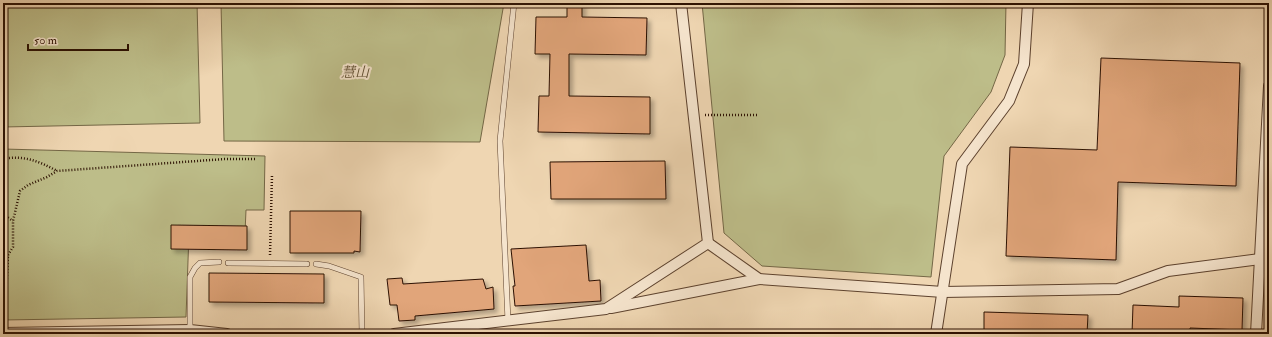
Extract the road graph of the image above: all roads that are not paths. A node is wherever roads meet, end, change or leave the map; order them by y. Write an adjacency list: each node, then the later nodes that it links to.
1 (514, 3): 14 (lane)
2 (681, 3): 5 (street)
3 (1028, 3): 12 (street)
4 (1269, 86): 6 (street)
5 (708, 243): 11 (street); 13 (street)
6 (1260, 259): 12 (street); 21 (street)
7 (219, 262): 15 (lane)
8 (228, 262): 9 (lane)
9 (307, 264)
10 (316, 264): 18 (lane)
11 (759, 279): 12 (street); 13 (street)
12 (942, 292): 20 (street)
13 (606, 309): 14 (street)
14 (508, 321): 19 (street)
15 (190, 330): 16 (street); 17 (street)
16 (3, 333)
17 (226, 334)
18 (362, 334)
19 (394, 334)
20 (936, 334)
21 (1256, 334)

